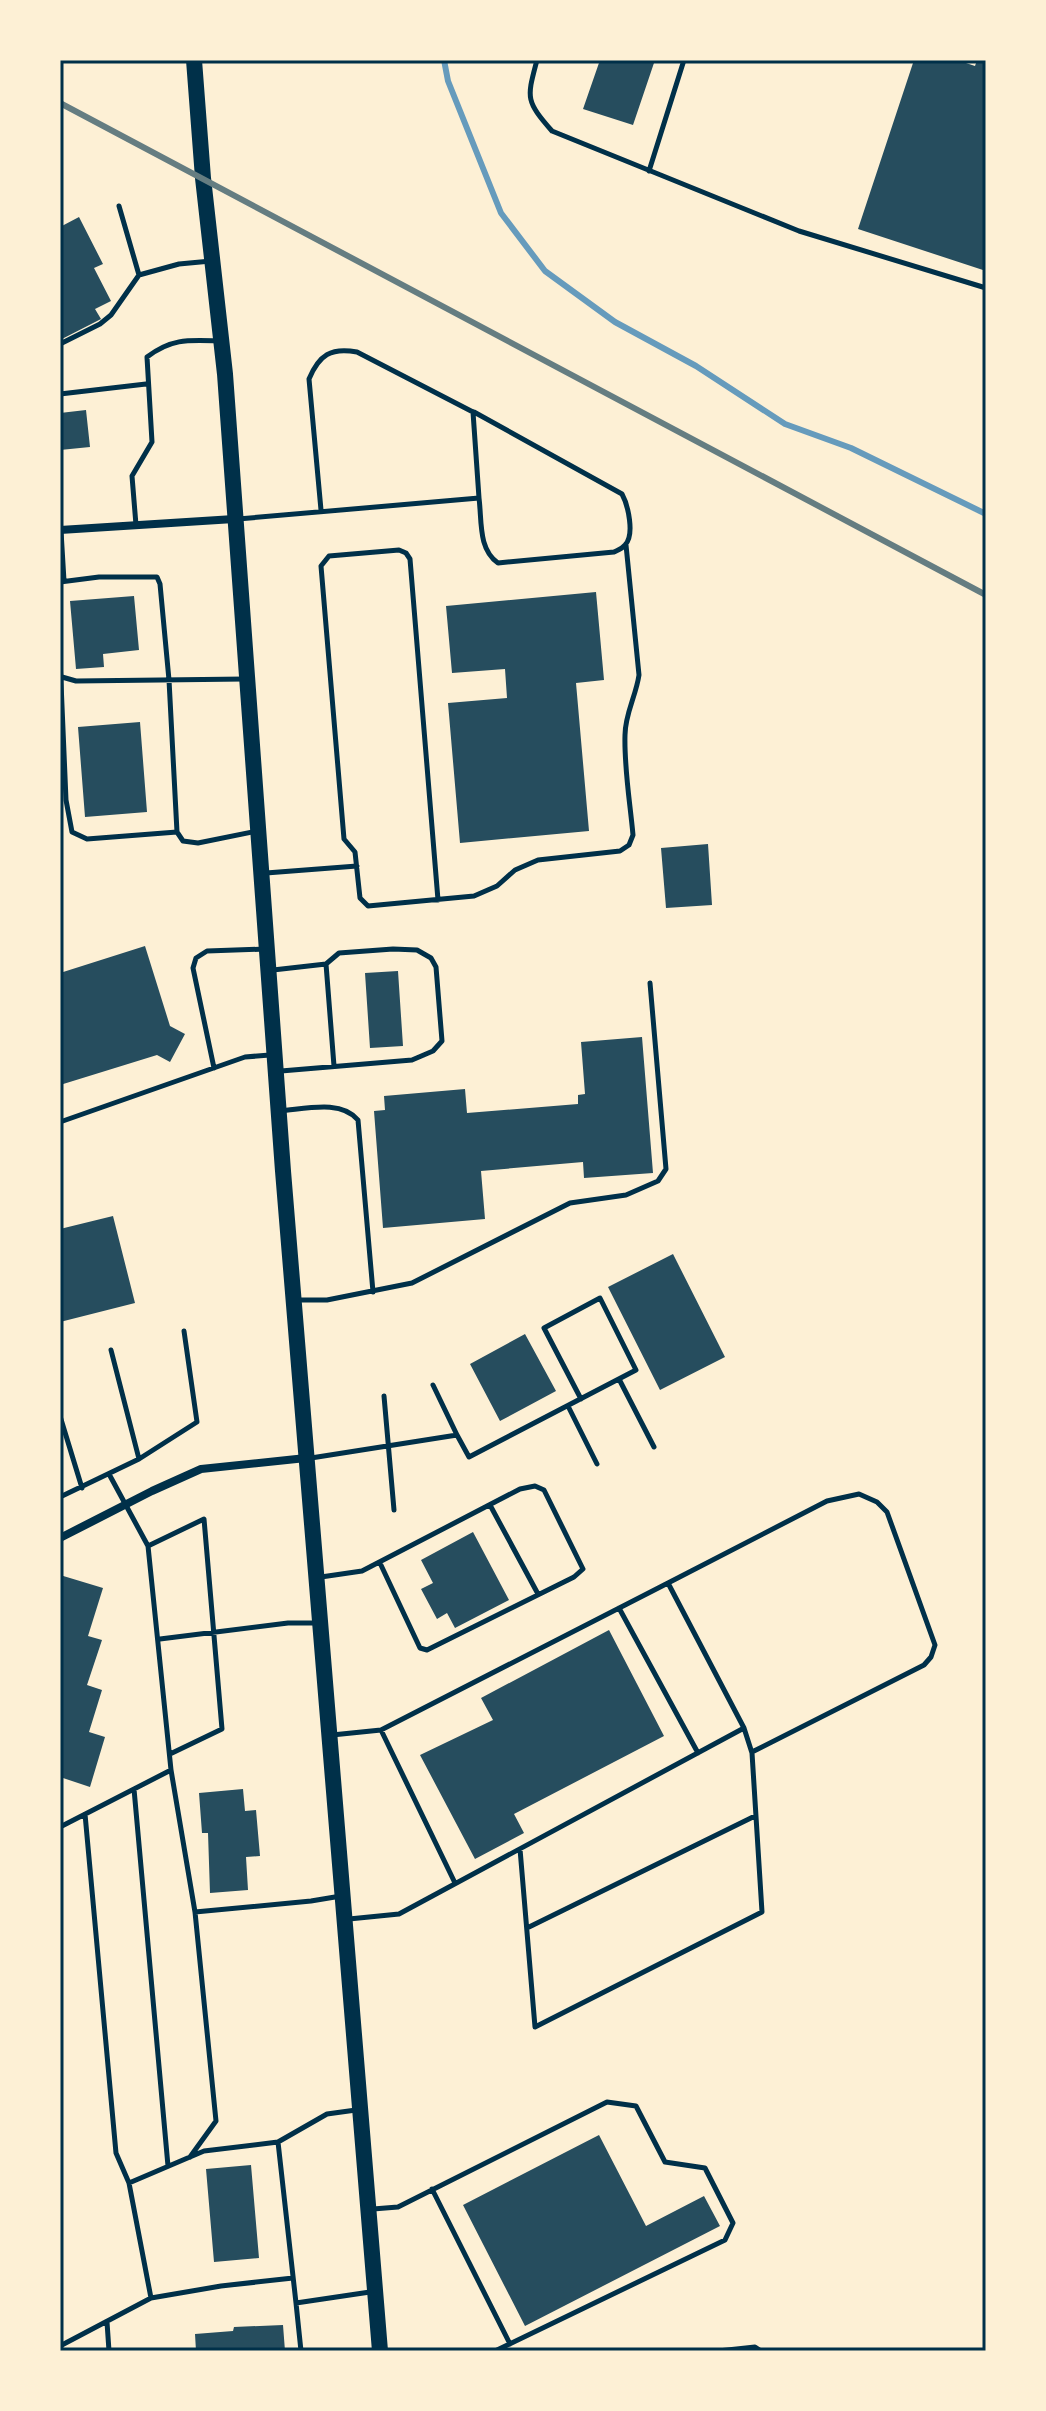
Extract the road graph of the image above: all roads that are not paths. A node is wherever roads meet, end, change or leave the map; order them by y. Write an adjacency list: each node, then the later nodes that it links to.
1 (194, 60): 6 (main road)
2 (537, 60): 4 (lane)
3 (684, 60): 4 (lane)
4 (649, 171): 8 (lane)
5 (119, 206): 7 (lane)
6 (212, 261): 7 (lane); 9 (main road)
7 (139, 275): 10 (lane)
8 (986, 288)
9 (221, 341): 11 (lane); 16 (main road)
10 (60, 344)
11 (147, 384): 12 (lane); 17 (lane)
12 (60, 394)
13 (473, 412): 14 (lane); 15 (lane); 19 (lane)
14 (479, 498): 15 (lane); 19 (lane)
15 (321, 510): 16 (lane)
16 (234, 519): 17 (street); 23 (main road)
17 (136, 525): 18 (street)
18 (60, 530): 20 (lane)
19 (626, 545): 29 (lane)
20 (62, 581): 24 (lane)
21 (60, 659): 22 (lane)
22 (62, 677): 24 (lane); 26 (lane)
23 (246, 679): 24 (lane); 25 (main road)
24 (169, 680): 26 (lane)
25 (258, 830): 26 (lane); 28 (main road)
26 (177, 832)
27 (357, 866): 28 (lane); 29 (lane); 29 (lane)
28 (261, 874): 30 (main road)
29 (438, 900)
30 (266, 949): 32 (main road); 36 (lane)
31 (326, 964): 32 (lane); 35 (lane); 35 (lane)
32 (268, 970): 34 (main road)
33 (650, 983): 39 (lane)
34 (275, 1063): 35 (lane); 36 (lane); 37 (main road)
35 (334, 1066)
36 (214, 1068): 38 (lane)
37 (279, 1111): 39 (lane); 40 (main road)
38 (60, 1122)
39 (373, 1292): 40 (lane)
40 (294, 1300): 52 (main road)
41 (184, 1331): 53 (lane)
42 (111, 1350): 53 (lane)
43 (619, 1379): 46 (lane); 46 (lane); 51 (lane)
44 (433, 1385): 49 (lane)
45 (384, 1396): 50 (lane)
46 (581, 1399): 47 (lane)
47 (568, 1406): 49 (lane); 54 (lane)
48 (60, 1416): 56 (lane)
49 (457, 1435): 50 (lane)
50 (388, 1446): 52 (lane); 60 (lane)
51 (654, 1447)
52 (306, 1458): 58 (street); 64 (main road)
53 (139, 1459): 55 (lane)
54 (597, 1464)
55 (109, 1474): 56 (lane); 58 (lane)
56 (82, 1488): 57 (lane)
57 (60, 1497)
58 (126, 1504): 61 (street); 62 (lane)
59 (490, 1505): 63 (lane); 66 (lane); 66 (lane)
60 (394, 1510)
61 (60, 1538)
62 (148, 1546): 69 (lane); 70 (lane)
63 (380, 1563): 64 (lane); 66 (lane)
64 (316, 1578): 68 (main road)
65 (668, 1583): 67 (lane); 71 (lane); 75 (lane)
66 (538, 1594)
67 (619, 1608): 72 (lane); 74 (lane)
68 (320, 1623): 69 (lane); 73 (main road)
69 (214, 1632): 70 (lane); 76 (lane)
70 (160, 1639): 76 (lane)
71 (744, 1728): 74 (lane); 75 (lane)
72 (381, 1730): 73 (lane); 83 (lane)
73 (329, 1735): 84 (main road)
74 (698, 1753): 82 (lane)
75 (752, 1753): 80 (lane)
76 (170, 1754): 77 (lane)
77 (171, 1770): 78 (lane); 85 (lane)
78 (134, 1789): 79 (lane); 91 (lane)
79 (85, 1814): 81 (lane); 92 (lane)
80 (755, 1816): 87 (lane); 87 (lane)
81 (60, 1827)
82 (520, 1849): 83 (lane); 87 (lane)
83 (455, 1883): 86 (lane)
84 (342, 1895): 85 (lane); 86 (main road)
85 (195, 1912): 90 (lane)
86 (344, 1919): 88 (main road)
87 (527, 1928)
88 (360, 2109): 89 (lane); 94 (main road)
89 (278, 2142): 90 (lane); 95 (lane)
90 (190, 2157): 91 (lane)
91 (168, 2166): 92 (lane)
92 (129, 2183): 97 (lane)
93 (432, 2189): 94 (lane); 100 (lane); 100 (lane)
94 (368, 2210): 96 (main road)
95 (293, 2278): 97 (lane); 98 (lane)
96 (375, 2291): 98 (lane); 104 (main road)
97 (151, 2298): 99 (lane)
98 (296, 2303): 103 (lane)
99 (107, 2322): 101 (lane); 102 (lane)
100 (510, 2344): 105 (lane)
101 (60, 2346)
102 (109, 2351)
103 (301, 2351)
104 (380, 2351)
105 (495, 2351)
106 (718, 2351): 107 (lane)
107 (761, 2351)

